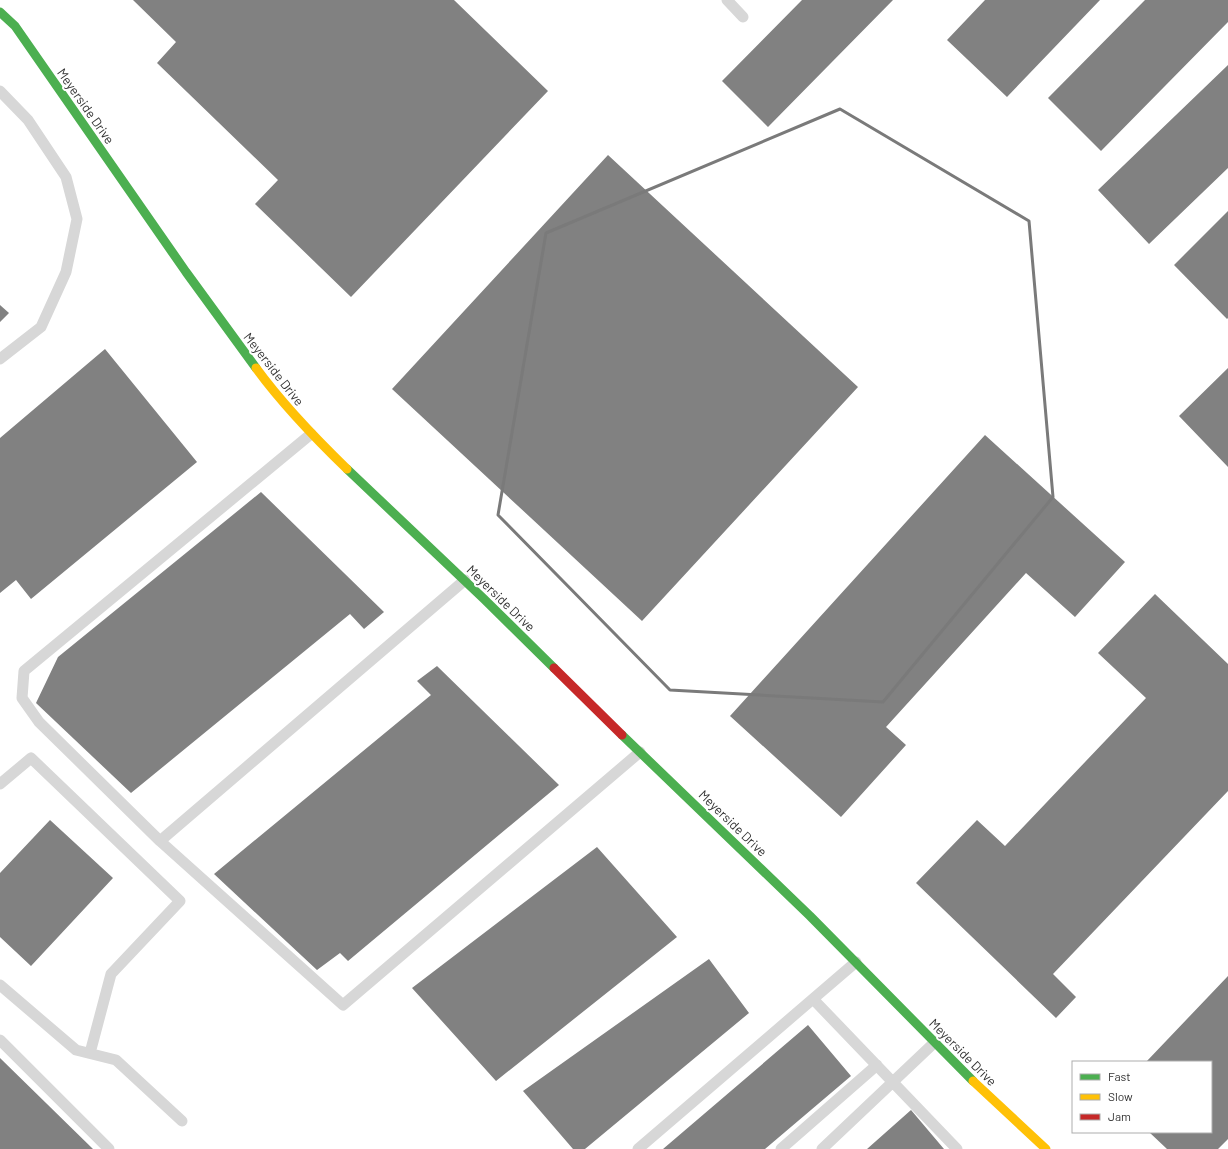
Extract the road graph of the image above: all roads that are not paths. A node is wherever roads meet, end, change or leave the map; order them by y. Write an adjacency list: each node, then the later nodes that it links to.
1 (727, 0): 3 (lane)
2 (0, 12): 6 (street, Meyerside Drive)
3 (743, 17)
4 (0, 91): 5 (lane)
5 (0, 359)
6 (311, 434): 7 (street, Meyerside Drive); 10 (lane)
7 (465, 580): 8 (street, Meyerside Drive); 10 (lane)
8 (640, 752): 10 (lane); 11 (street, Meyerside Drive)
9 (0, 784): 16 (lane)
10 (160, 841)
11 (856, 962): 13 (lane); 15 (street, Meyerside Drive)
12 (0, 985): 16 (lane)
13 (813, 999): 17 (lane); 21 (lane)
14 (0, 1040): 20 (lane)
15 (935, 1042): 18 (lane); 25 (street, Meyerside Drive)
16 (90, 1053): 19 (lane)
17 (877, 1065): 18 (lane); 22 (lane)
18 (893, 1082): 23 (lane); 24 (lane)
19 (182, 1121)
20 (109, 1149)
21 (638, 1149)
22 (781, 1149)
23 (822, 1149)
24 (957, 1149)
25 (1046, 1149)

